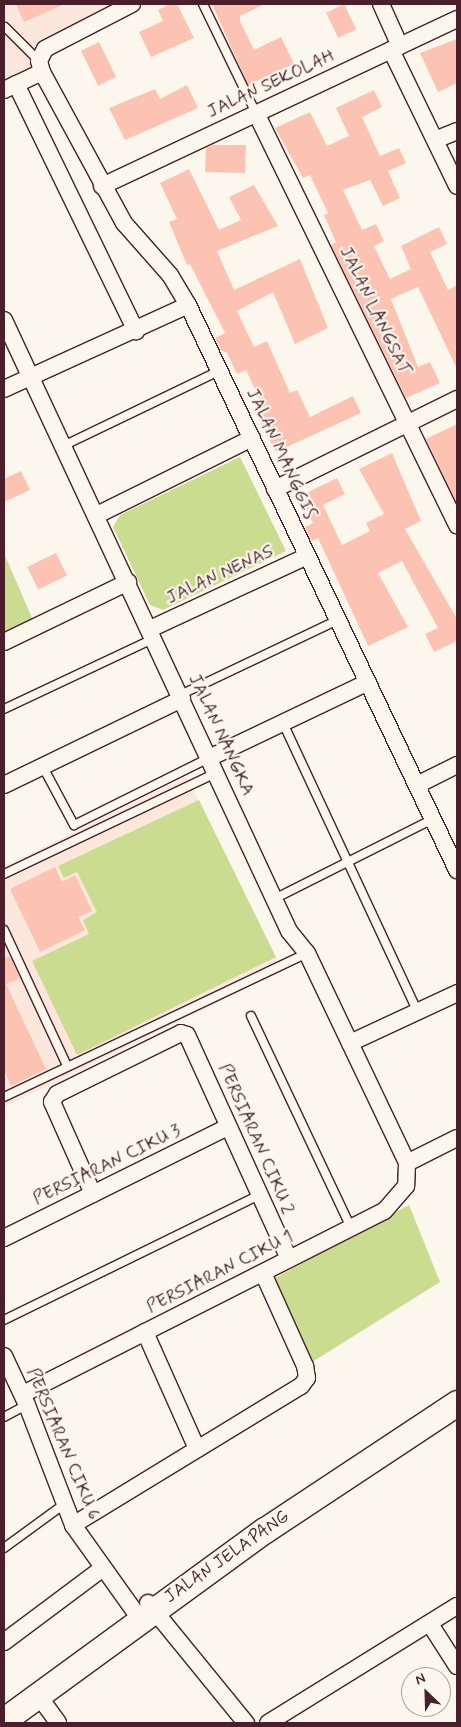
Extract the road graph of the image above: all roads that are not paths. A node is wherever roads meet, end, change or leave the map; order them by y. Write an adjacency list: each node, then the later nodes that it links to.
1 (132, 4): 7 (street)
2 (203, 4): 9 (lane)
3 (380, 4): 6 (street)
4 (457, 19): 6 (street, JALAN SEKOLAH)
5 (4, 26): 7 (lane)
6 (396, 48): 9 (street, JALAN SEKOLAH); 11 (street)
7 (40, 67): 8 (street); 12 (street, JALAN MANGGIS)
8 (10, 87): 16 (street)
9 (256, 113): 12 (street, JALAN SEKOLAH); 21 (street, JALAN LANGSAT)
10 (457, 131): 11 (street)
11 (435, 140): 13 (street)
12 (102, 186): 14 (street, JALAN MANGGIS)
13 (457, 186)
14 (188, 305): 16 (street); 17 (street, JALAN MANGGIS)
15 (4, 320): 18 (street, JALAN NANGKA)
16 (136, 331): 18 (street)
17 (219, 371): 22 (street, JALAN MANGGIS); 23 (lane)
18 (34, 376): 19 (street); 23 (street, JALAN NANGKA)
19 (4, 389)
20 (457, 399): 21 (street)
21 (407, 424): 24 (street); 26 (street, JALAN LANGSAT)
22 (252, 438): 24 (street, JALAN MANGGIS); 25 (street)
23 (65, 445): 25 (street, JALAN NANGKA)
24 (275, 490): 27 (street, JALAN MANGGIS)
25 (97, 515): 28 (street, JALAN NANGKA)
26 (457, 526)
27 (307, 556): 29 (street, JALAN MANGGIS); 30 (street, JALAN NENAS)
28 (128, 582): 30 (street, JALAN NANGKA); 31 (street)
29 (338, 620): 32 (street, JALAN MANGGIS); 33 (lane)
30 (152, 634): 33 (street, JALAN NANGKA); 34 (lane)
31 (4, 642)
32 (368, 682): 35 (street); 40 (street, JALAN MANGGIS)
33 (181, 697): 37 (street, JALAN NANGKA); 38 (street)
34 (4, 709)
35 (283, 723): 37 (street); 42 (lane)
36 (457, 765): 40 (street)
37 (213, 766): 38 (lane); 44 (lane); 45 (street, JALAN NANGKA)
38 (43, 767): 39 (street)
39 (4, 785)
40 (417, 785): 41 (street, JALAN MANGGIS)
41 (433, 819): 42 (lane); 43 (street, JALAN MANGGIS)
42 (348, 862): 45 (lane); 49 (lane)
43 (457, 870)
44 (4, 874)
45 (274, 899): 47 (street, JALAN NANGKA)
46 (4, 930): 52 (lane)
47 (307, 953): 51 (street, JALAN NANGKA); 52 (lane)
48 (457, 993): 49 (street)
49 (418, 1012): 51 (street)
50 (251, 1016): 59 (lane)
51 (350, 1044): 56 (street, JALAN NANGKA)
52 (67, 1066): 53 (lane)
53 (4, 1097)
54 (228, 1127): 57 (street, PERSIARAN CIKU 3); 57 (street, PERSIARAN CIKU 2); 58 (street, PERSIARAN CIKU 2)
55 (457, 1138): 56 (street)
56 (407, 1163): 59 (street, PERSIARAN CIKU 1)
57 (93, 1194): 60 (street, PERSIARAN CIKU 3)
58 (260, 1195): 61 (street, PERSIARAN CIKU 2); 63 (lane)
59 (351, 1228): 61 (street, PERSIARAN CIKU 1)
60 (4, 1238)
61 (289, 1259): 62 (street, PERSIARAN CIKU 1)
62 (263, 1273): 64 (street, PERSIARAN CIKU 1); 70 (street)
63 (4, 1320)
64 (145, 1332): 67 (street, PERSIARAN CIKU 1); 70 (street)
65 (4, 1356): 67 (street, PERSIARAN CIKU 6)
66 (457, 1393): 76 (main road, JALAN JELAPANG)
67 (25, 1400): 69 (lane); 71 (street, PERSIARAN CIKU 6)
68 (457, 1403): 76 (main road, JALAN JELAPANG)
69 (4, 1417)
70 (197, 1450): 72 (street)
71 (63, 1505): 72 (street, PERSIARAN CIKU 6); 73 (lane)
72 (73, 1525): 74 (street, PERSIARAN CIKU 6)
73 (4, 1548)
74 (103, 1568): 76 (street, PERSIARAN CIKU 6); 78 (street)
75 (457, 1606): 77 (street)
76 (144, 1611): 80 (main road, JALAN JELAPANG); 81 (main road, JALAN JELAPANG); 84 (street, PERSIARAN CIKU 6)
77 (430, 1624): 79 (street); 85 (street)
78 (4, 1642)
79 (457, 1666)
80 (38, 1695): 82 (main road, JALAN JELAPANG); 83 (street)
81 (4, 1708)
82 (4, 1720)
83 (58, 1723)
84 (246, 1723)
85 (268, 1723)

